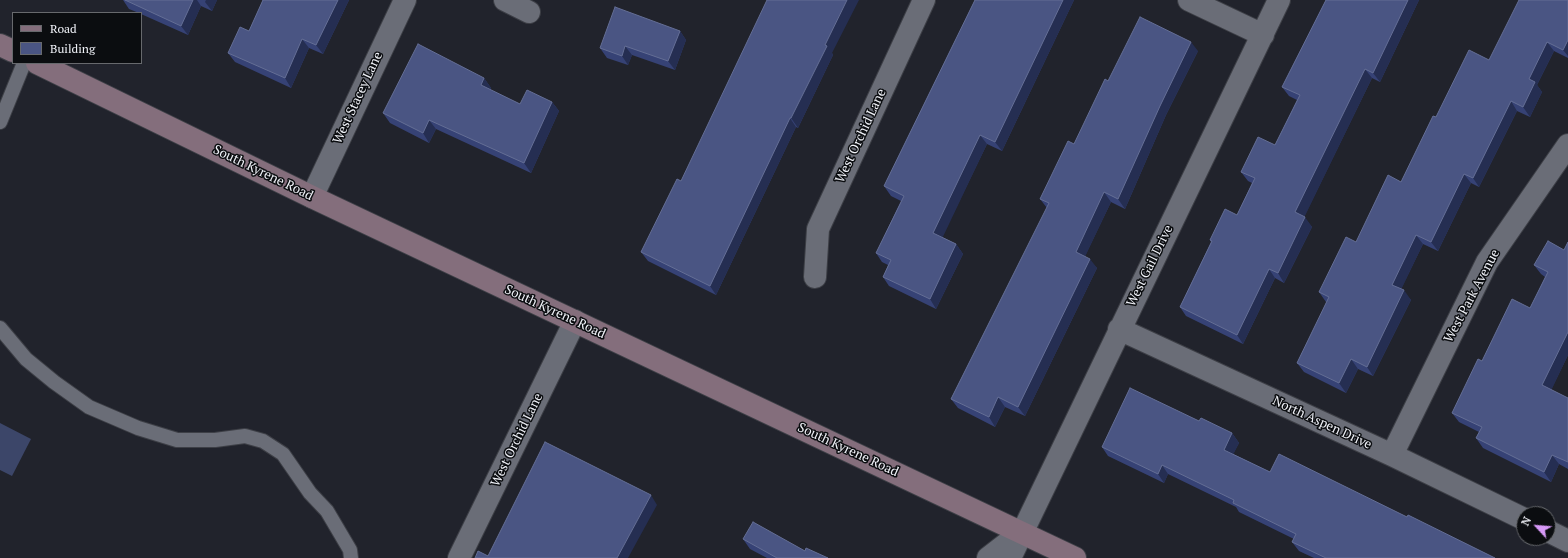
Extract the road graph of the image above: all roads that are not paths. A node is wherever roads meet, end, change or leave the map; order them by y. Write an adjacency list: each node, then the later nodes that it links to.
1 (405, 0): 14 (street, West Stacey Lane)
2 (505, 0): 6 (street)
3 (924, 0): 15 (street, West Orchid Lane)
4 (1189, 0): 7 (street)
5 (1279, 0): 7 (street, West Gail Drive)
6 (529, 12)
7 (1263, 35): 18 (street, West Gail Drive)
8 (0, 45): 9 (main road)
9 (12, 51)
10 (24, 64): 12 (lane)
11 (39, 64): 14 (main road, South Kyrene Road)
12 (0, 122)
13 (1568, 145): 19 (street, West Park Avenue)
14 (312, 197): 16 (main road, South Kyrene Road)
15 (815, 277)
16 (575, 321): 21 (main road, South Kyrene Road); 25 (street, West Orchid Lane)
17 (0, 328): 24 (lane)
18 (1119, 329): 19 (street, North Aspen Drive); 21 (street, West Gail Drive)
19 (1392, 456): 20 (street, North Aspen Drive)
20 (1516, 515)
21 (1022, 532): 26 (street, West Gail Drive); 27 (street, West Gail Drive); 28 (main road, South Kyrene Road)
22 (1556, 535): 23 (street)
23 (1568, 541)
24 (351, 558)
25 (459, 558)
26 (988, 558)
27 (1010, 558)
28 (1075, 558)

